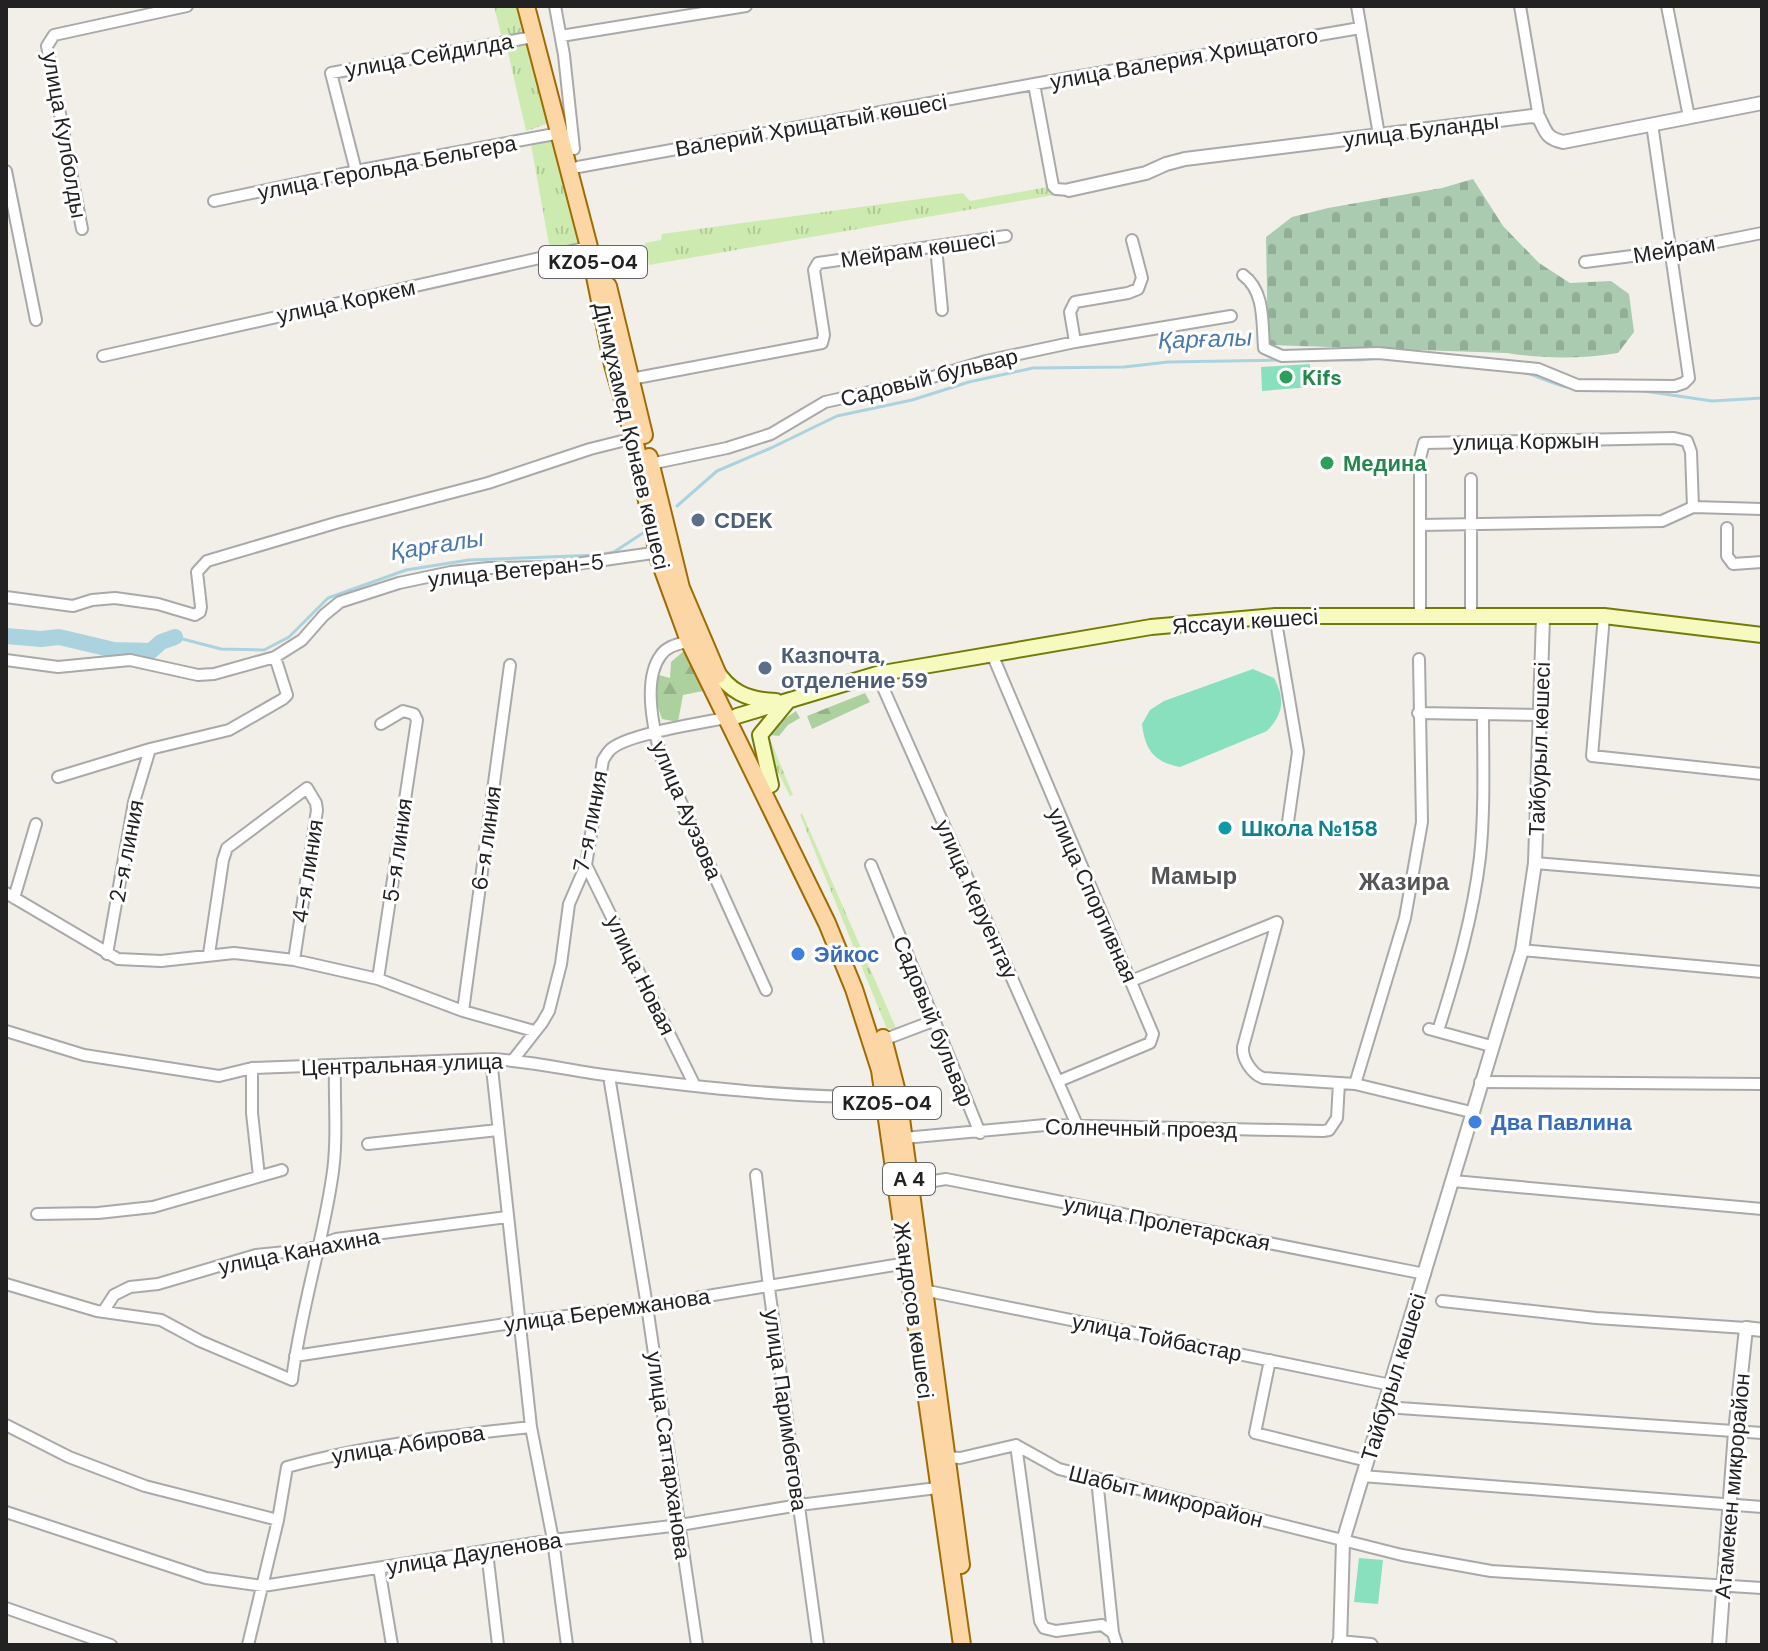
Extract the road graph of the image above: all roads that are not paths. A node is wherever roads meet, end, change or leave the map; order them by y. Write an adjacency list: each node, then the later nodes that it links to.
1 (187, 6): 25 (street, улица Кулболды)
2 (526, 6): 11 (main road, Дінмұхамед Қонаев көшесі / KZ05-04)
3 (535, 6): 19 (main road, Дінмұхамед Қонаев көшесі / KZ05-04)
4 (555, 6): 10 (street)
5 (746, 6): 10 (street)
6 (1357, 6): 9 (street)
7 (1520, 6): 15 (street)
8 (1667, 6): 14 (street)
9 (1360, 28): 12 (street, улица Валерия Хрищатого); 18 (street)
10 (561, 36): 19 (street)
11 (533, 37): 17 (main road, Дінмұхамед Қонаев көшесі / KZ05-04); 22 (street, улица Сейдилда)
12 (1034, 84): 20 (street, Валерий Хрищатый көшесі); 23 (street, улица Валерия Хрищатого)
13 (1762, 103): 14 (street)
14 (1689, 117): 16 (street)
15 (1539, 118): 16 (street); 18 (street, улица Буланды)
16 (1652, 124): 31 (street)
17 (560, 133): 22 (street, улица Герольда Бельгера); 29 (main road, Дінмұхамед Қонаев көшесі / KZ05-04)
18 (1379, 135): 23 (street, улица Буланды)
19 (574, 149): 20 (main road, Дінмұхамед Қонаев көшесі / KZ05-04)
20 (584, 166): 39 (main road, Дінмұхамед Қонаев көшесі / KZ05-04)
21 (6, 171): 36 (street)
22 (356, 171): 24 (street, улица Герольда Бельгера)
23 (1069, 190)
24 (214, 201)
25 (82, 229)
26 (1762, 233): 31 (street, Мейрам)
27 (1006, 236): 30 (street, Мейрам көшесі)
28 (1132, 240): 37 (street)
29 (589, 247): 38 (street, улица Коркем); 40 (main road, Дінмұхамед Қонаев көшесі / KZ05-04)
30 (936, 247): 34 (street); 39 (street, Мейрам көшесі)
31 (1671, 251): 32 (street, Мейрам); 33 (street)
32 (1585, 262)
33 (1243, 275)
34 (942, 310)
35 (1231, 316): 37 (street, Садовый бульвар)
36 (36, 320)
37 (1075, 342): 41 (street, Садовый бульвар)
38 (103, 356)
39 (631, 379): 41 (main road, Дінмұхамед Қонаев көшесі / KZ05-04)
40 (634, 438): 48 (main road, Дінмұхамед Қонаев көшесі / KZ05-04); 50 (street)
41 (650, 464): 48 (main road, Дінмұхамед Қонаев көшесі / KZ05-04)
42 (1471, 479): 45 (street)
43 (1693, 507): 44 (street); 45 (street); 46 (street, улица Коржын)
44 (1762, 509)
45 (1470, 523): 46 (street); 53 (street)
46 (1420, 525): 52 (street, улица Коржын)
47 (1727, 528): 49 (street)
48 (660, 534): 57 (main road, Дінмұхамед Қонаев көшесі / KZ05-04); 59 (street, улица Ветеран-5); 60 (main road, Дінмұхамед Қонаев көшесі / KZ05-04)
49 (1762, 562)
50 (6, 597)
51 (1275, 616): 52 (main road, Яссауи көшесі); 58 (main road, Яссауи көшесі); 76 (street)
52 (1420, 616): 53 (main road, Яссауи көшесі)
53 (1471, 616): 55 (main road, Яссауи көшесі)
54 (1604, 616): 55 (main road, Яссауи көшесі); 56 (main road, Яссауи көшесі); 73 (street)
55 (1543, 617): 68 (street, Тайбурыл көшесі)
56 (1762, 635)
57 (689, 641): 69 (main road, Дінмұхамед Қонаев көшесі / KZ05-04); 71 (street, улица Ауэзова)
58 (992, 654): 64 (main road, Яссауи көшесі); 89 (street, улица Спортивная)
59 (275, 657): 62 (street, улица Ветеран-5); 72 (street)
60 (710, 659): 65 (main road); 69 (main road, Дінмұхамед Қонаев көшесі / KZ05-04)
61 (1419, 659): 66 (street)
62 (6, 660)
63 (510, 665): 91 (street, 6-я линия)
64 (877, 674): 65 (main road, Яссауи көшесі); 102 (street, улица Керуентау)
65 (788, 701): 69 (main road, Яссауи көшесі); 75 (main road)
66 (1418, 713): 67 (street); 105 (street)
67 (1483, 714): 68 (street); 96 (street)
68 (1540, 715): 78 (street, Тайбурыл көшесі)
69 (733, 717): 71 (street, 7-я линия); 75 (main road, KZ05-04); 108 (main road, Жандосов көшесі / KZ05-04)
70 (381, 724): 88 (street, 5-я линия)
71 (654, 732): 79 (street, 7-я линия); 90 (street, улица Ауэзова)
72 (150, 749): 74 (street); 84 (street, 2-я линия)
73 (1762, 774)
74 (58, 777)
75 (771, 785): 95 (main road, Жандосов көшесі / KZ05-04)
76 (1288, 822)
77 (36, 824): 82 (street)
78 (1535, 863): 81 (street); 83 (street, Тайбурыл көшесі)
79 (586, 865): 94 (street, 7-я линия); 107 (street, улица Новая)
80 (871, 865): 92 (street, Садовый бульвар)
81 (1762, 882)
82 (10, 896): 84 (street)
83 (1522, 950): 87 (street); 96 (street, Тайбурыл көшесі)
84 (107, 954): 85 (street)
85 (209, 954): 86 (street); 86 (street, 4-я линия)
86 (294, 960): 88 (street)
87 (1762, 972)
88 (378, 979): 91 (street)
89 (1131, 981): 102 (street, улица Спортивная); 104 (street)
90 (766, 990)
91 (463, 1011): 94 (street)
92 (933, 1021): 95 (street); 112 (street, Садовый бульвар)
93 (6, 1031): 100 (street, Центральная улица)
94 (534, 1031): 98 (street, 7-я линия)
95 (883, 1040): 108 (main road, Жандосов көшесі / А 4)
96 (1491, 1046): 103 (street, Тайбурыл көшесі)
97 (491, 1059): 98 (street, Центральная улица); 99 (street, Центральная улица); 111 (street)
98 (513, 1060): 101 (street, Центральная улица)
99 (335, 1066): 100 (street, Центральная улица); 123 (street)
100 (252, 1068): 117 (street)
101 (609, 1076): 107 (street, Центральная улица); 130 (street, улица Саттарханова)
102 (1059, 1081): 110 (street, улица Керуентау)
103 (1480, 1082): 106 (street); 109 (street, Тайбурыл көшесі)
104 (1339, 1083): 105 (street); 110 (street, Солнечный проезд)
105 (1355, 1084): 109 (street)
106 (1762, 1084)
107 (695, 1086): 108 (street, Центральная улица)
108 (892, 1097): 113 (main road, Жандосов көшесі / А 4); 124 (main road, Жандосов көшесі / KZ05-04)
109 (1471, 1112): 118 (street, Тайбурыл көшесі)
110 (1077, 1125): 112 (street, Солнечный проезд)
111 (498, 1130): 114 (street); 122 (street)
112 (980, 1133): 113 (street, Солнечный проезд)
113 (904, 1138): 119 (main road, Жандосов көшесі / А 4)
114 (368, 1144)
115 (282, 1170): 117 (street)
116 (756, 1175): 127 (street, улица Паримбетова)
117 (259, 1176): 121 (street)
118 (1453, 1181): 120 (street); 125 (street, Тайбурыл көшесі)
119 (909, 1185): 124 (main road, Жандосов көшесі / А 4); 125 (street, улица Пролетарская)
120 (1762, 1209)
121 (37, 1214)
122 (507, 1217): 123 (street, улица Канахина); 132 (street)
123 (321, 1245): 131 (street, улица Канахина); 135 (street)
124 (914, 1262): 127 (street, улица Беремжанова); 128 (main road, Жандосов көшесі / А 4); 148 (main road, Жандосов көшесі / KZ05-04)
125 (1425, 1274): 137 (street, Тайбурыл көшесі)
126 (6, 1284): 131 (street)
127 (769, 1288): 130 (street, улица Беремжанова); 149 (street, улица Паримбетова)
128 (923, 1290): 136 (street, улица Тойбастар); 144 (main road, Жандосов көшесі / KZ05-04)
129 (1442, 1301): 133 (street)
130 (647, 1306): 132 (street, улица Беремжанова); 154 (street, улица Саттарханова)
131 (103, 1312): 135 (street)
132 (518, 1322): 135 (street, улица Беремжанова); 140 (street)
133 (1746, 1328): 134 (street); 141 (street, Атамекен микрорайон)
134 (1762, 1330)
135 (295, 1356)
136 (1270, 1360): 137 (street, улица Тойбастар); 145 (street)
137 (1391, 1385): 138 (street, Тайбурыл көшесі)
138 (1385, 1407): 141 (street); 145 (street, Тайбурыл көшесі)
139 (6, 1425): 153 (street)
140 (531, 1427): 153 (street, улица Абирова); 155 (street)
141 (1735, 1432): 142 (street); 150 (street, Атамекен микрорайон)
142 (1762, 1433)
143 (1016, 1445): 144 (street); 147 (street, Шабыт микрорайон); 163 (street)
144 (946, 1457): 148 (main road, Жандосов көшесі / KZ05-04)
145 (1367, 1461): 146 (street, Тайбурыл көшесі)
146 (1362, 1476): 150 (street); 156 (street, Тайбурыл көшесі)
147 (1097, 1479): 156 (street, Шабыт микрорайон); 163 (street)
148 (944, 1487): 149 (street, улица Дауленова); 172 (main road, Жандосов көшесі / KZ05-04); 173 (main road, Жандосов көшесі / KZ05-04)
149 (799, 1505): 154 (street, улица Дауленова); 171 (street, улица Паримбетова)
150 (1731, 1505): 151 (street); 159 (street, Атамекен микрорайон)
151 (1762, 1507)
152 (6, 1512): 160 (street, улица Дауленова)
153 (278, 1520): 160 (street)
154 (680, 1525): 155 (street, улица Дауленова); 170 (street, улица Саттарханова)
155 (553, 1540): 157 (street, улица Дауленова); 169 (street)
156 (1343, 1541): 159 (street, Шабыт микрорайон); 164 (street, Тайбурыл көшесі)
157 (487, 1552): 158 (street, улица Дауленова); 168 (street)
158 (379, 1568): 160 (street, улица Дауленова); 167 (street)
159 (1723, 1584): 161 (street, Шабыт микрорайон); 176 (street, Атамекен микрорайон)
160 (263, 1586): 166 (street)
161 (1762, 1588)
162 (6, 1608): 165 (street)
163 (1113, 1633): 174 (street)
164 (1340, 1643): 175 (street)
165 (111, 1645)
166 (248, 1645)
167 (392, 1645)
168 (498, 1645)
169 (567, 1645)
170 (697, 1645)
171 (818, 1645)
172 (962, 1645)
173 (972, 1645)
174 (1117, 1645)
175 (1371, 1645)
176 (1719, 1645)

